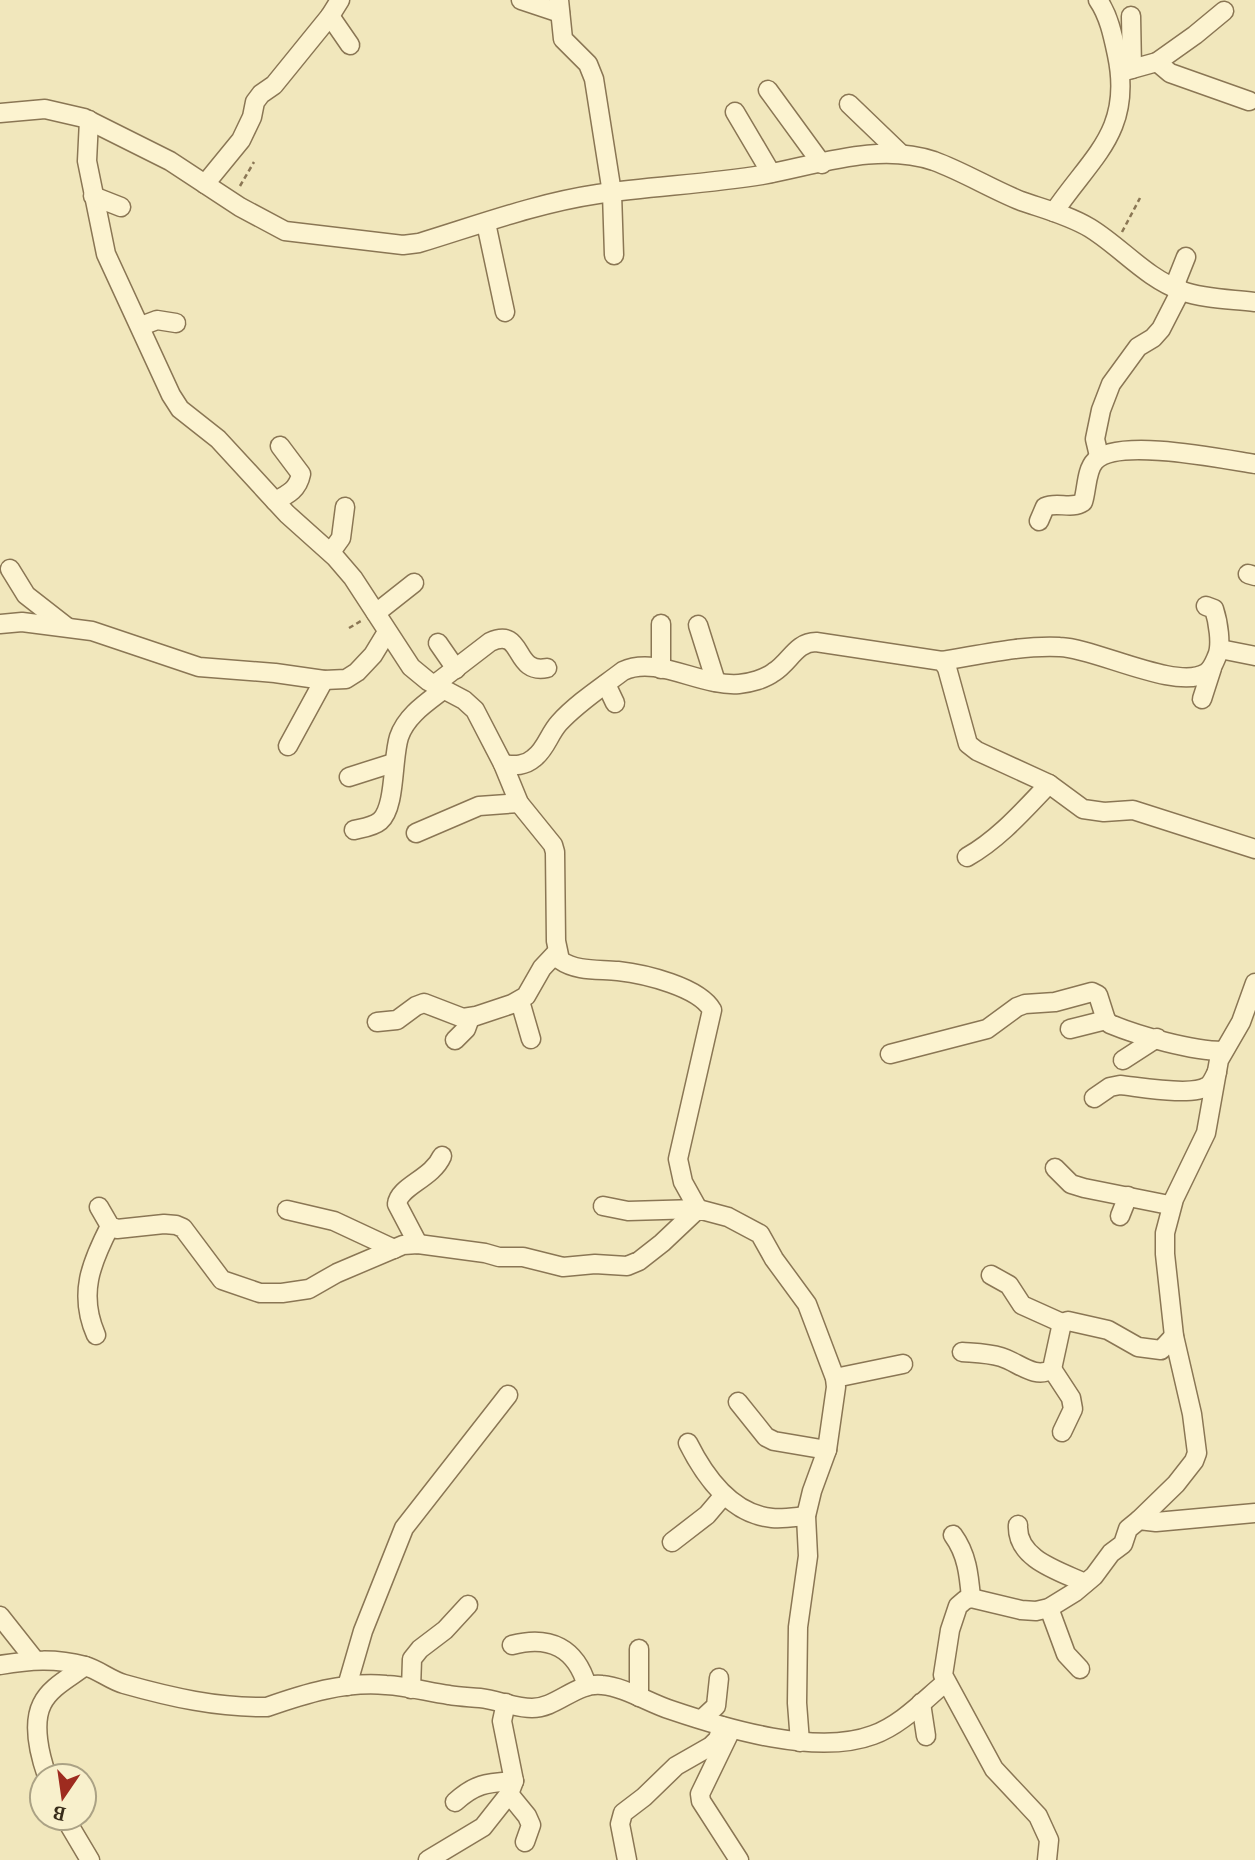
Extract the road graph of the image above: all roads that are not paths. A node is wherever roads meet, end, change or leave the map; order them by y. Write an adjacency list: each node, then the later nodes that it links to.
1 (340, 0): 6 (street)
2 (521, 0): 4 (street)
3 (1098, 0): 10 (street)
4 (559, 6): 21 (street)
5 (1224, 11): 9 (street)
6 (330, 16): 8 (street); 20 (street)
7 (1131, 16): 10 (street)
8 (350, 45)
9 (1157, 62): 10 (street); 12 (street)
10 (1126, 70): 24 (street)
11 (768, 90): 18 (street)
12 (1249, 101)
13 (849, 104): 17 (street)
14 (735, 112): 19 (street)
15 (0, 113): 16 (street)
16 (89, 120): 20 (street); 22 (street)
17 (901, 155): 18 (street); 24 (street)
18 (822, 164): 19 (street)
19 (771, 173): 21 (street)
20 (205, 184): 25 (street)
21 (612, 193): 25 (street); 26 (street)
22 (93, 196): 23 (street); 32 (street)
23 (121, 207)
24 (1054, 212): 28 (street)
25 (486, 223): 30 (street)
26 (614, 255)
27 (1186, 257): 28 (street)
28 (1177, 289): 29 (street); 34 (street)
29 (1255, 302)
30 (505, 312)
31 (176, 323): 32 (street)
32 (141, 326): 36 (street)
33 (280, 446): 36 (street)
34 (1099, 456): 35 (street); 38 (street)
35 (1255, 464)
36 (275, 501): 39 (street)
37 (345, 506): 39 (street)
38 (1039, 521)
39 (331, 552): 43 (street)
40 (10, 569): 47 (street)
41 (414, 583): 43 (street)
42 (1206, 606): 50 (street)
43 (376, 612): 48 (street)
44 (0, 624): 47 (street)
45 (661, 624): 56 (street)
46 (698, 625): 58 (street)
47 (67, 627): 57 (street)
48 (387, 632): 57 (street); 60 (street)
49 (438, 643): 55 (street)
50 (1220, 649): 51 (street); 54 (street)
51 (1255, 656)
52 (942, 660): 54 (street); 58 (street); 67 (street)
53 (547, 668): 55 (street)
54 (1212, 668): 61 (street)
55 (456, 669): 60 (street)
56 (661, 669): 58 (street); 59 (street)
57 (324, 680): 63 (street)
58 (716, 682)
59 (606, 684): 62 (street); 65 (street)
60 (439, 688): 64 (street); 65 (street)
61 (1202, 699)
62 (615, 703)
63 (288, 746)
64 (393, 763): 66 (street); 69 (street)
65 (503, 764): 68 (street)
66 (349, 778)
67 (1049, 784): 71 (street); 72 (street)
68 (519, 803): 70 (street); 73 (street)
69 (354, 830)
70 (416, 833)
71 (1255, 849)
72 (967, 857)
73 (557, 952): 75 (street); 94 (street)
74 (1255, 983): 83 (street)
75 (520, 1001): 76 (street); 81 (street)
76 (470, 1018): 78 (street); 82 (street)
77 (1106, 1020): 79 (street); 80 (street); 84 (street)
78 (377, 1022)
79 (1070, 1029)
80 (1157, 1038): 83 (street); 85 (street)
81 (531, 1039)
82 (455, 1041)
83 (1223, 1051): 86 (street)
84 (890, 1054)
85 (1123, 1060)
86 (1217, 1072): 87 (street); 91 (street)
87 (1094, 1098)
88 (442, 1156): 98 (street)
89 (1055, 1168): 90 (street)
90 (1128, 1196): 91 (street); 96 (street)
91 (1173, 1201): 103 (street)
92 (603, 1206): 94 (street)
93 (99, 1207): 97 (street)
94 (698, 1209): 98 (street); 107 (street)
95 (287, 1210): 99 (street)
96 (1120, 1216)
97 (110, 1226): 99 (street); 102 (street)
98 (418, 1244): 99 (street)
99 (394, 1249)
100 (991, 1275): 101 (street)
101 (1062, 1323): 103 (street); 106 (street)
102 (96, 1335)
103 (1174, 1336): 116 (street)
104 (962, 1352): 106 (street)
105 (903, 1364): 107 (street)
106 (1052, 1369): 110 (street)
107 (835, 1378): 112 (street)
108 (508, 1395): 133 (street)
109 (738, 1402): 112 (street)
110 (1062, 1432)
111 (688, 1443): 113 (street)
112 (827, 1450): 115 (street)
113 (724, 1495): 115 (street); 119 (street)
114 (1255, 1513): 116 (street)
115 (806, 1516): 142 (street)
116 (1139, 1520): 120 (street)
117 (1018, 1525): 120 (street)
118 (953, 1535): 121 (street)
119 (672, 1542)
120 (1085, 1583): 123 (street)
121 (971, 1598): 123 (street); 132 (street)
122 (468, 1605): 135 (street)
123 (1049, 1608): 130 (street)
124 (0, 1616): 127 (street)
125 (512, 1645): 134 (street)
126 (639, 1649): 136 (street)
127 (34, 1659): 128 (street); 129 (street)
128 (0, 1665)
129 (85, 1666): 133 (street); 143 (street)
130 (1080, 1669)
131 (719, 1678): 139 (street)
132 (946, 1682): 138 (street); 152 (street)
133 (347, 1686): 135 (street)
134 (587, 1686): 136 (street); 137 (street)
135 (411, 1689): 137 (street)
136 (639, 1697): 139 (street)
137 (506, 1703): 144 (street)
138 (921, 1703): 141 (street); 142 (street)
139 (702, 1719): 140 (street)
140 (727, 1727): 142 (street); 150 (street); 151 (street)
141 (926, 1736)
142 (800, 1742)
143 (44, 1762)
144 (512, 1788): 145 (street); 147 (street); 149 (street)
145 (455, 1802)
146 (73, 1832): 148 (street)
147 (525, 1842)
148 (90, 1860)
149 (428, 1860)
150 (627, 1860)
151 (738, 1860)
152 (1048, 1860)

